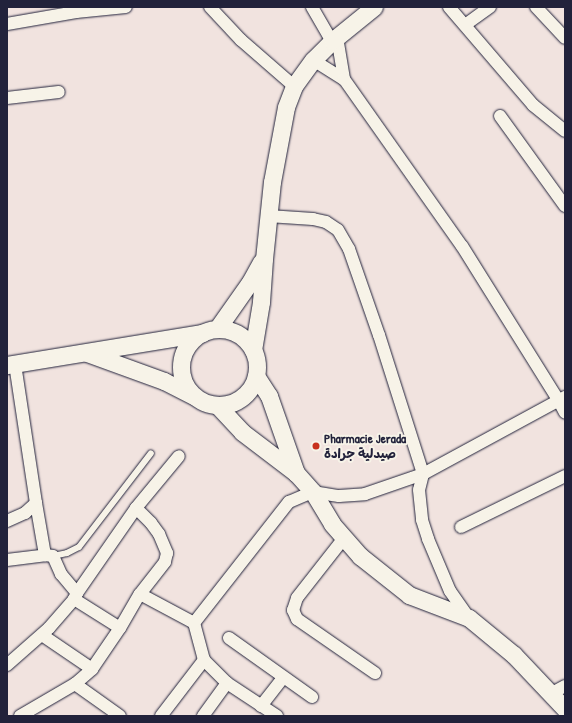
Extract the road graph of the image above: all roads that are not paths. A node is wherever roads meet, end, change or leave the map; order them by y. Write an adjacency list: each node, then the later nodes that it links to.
1 (126, 7): 8 (street)
2 (210, 7): 14 (street)
3 (312, 7): 11 (street)
4 (374, 7): 11 (main road)
5 (449, 7): 9 (street)
6 (490, 7): 9 (street)
7 (536, 7): 10 (street)
8 (7, 24)
9 (465, 25): 18 (street)
10 (565, 38)
11 (335, 39): 12 (main road); 13 (street)
12 (313, 60): 13 (street); 14 (main road)
13 (344, 79): 28 (street)
14 (294, 86): 20 (main road)
15 (59, 92): 16 (street)
16 (7, 98)
17 (500, 116): 19 (street)
18 (565, 131)
19 (565, 206)
20 (268, 216): 21 (main road); 34 (street)
21 (264, 259): 22 (main road); 23 (main road)
22 (210, 331): 23 (main road); 24 (main road); 27 (main road)
23 (253, 350): 26 (main road)
24 (87, 353): 25 (main road); 27 (main road)
25 (11, 364): 37 (street)
26 (256, 376): 29 (main road); 33 (main road)
27 (199, 399): 29 (main road)
28 (562, 399): 30 (street); 34 (street)
29 (217, 404): 33 (main road)
30 (565, 413)
31 (152, 453): 42 (lane)
32 (179, 456): 38 (street)
33 (296, 473): 36 (main road)
34 (423, 474): 36 (street); 46 (street)
35 (565, 476): 40 (street)
36 (313, 492): 41 (main road); 47 (street)
37 (36, 503): 39 (street); 42 (street)
38 (136, 508): 44 (street); 45 (street)
39 (7, 521)
40 (461, 527)
41 (344, 538): 46 (main road); 54 (street)
42 (49, 556): 43 (street); 45 (street)
43 (7, 560)
44 (140, 594): 47 (street); 48 (street)
45 (75, 596): 48 (street); 49 (street)
46 (469, 618): 58 (main road)
47 (194, 623): 51 (street)
48 (120, 628): 53 (street)
49 (42, 635): 52 (street); 53 (street)
50 (229, 638): 55 (street)
51 (204, 660): 56 (street); 65 (street)
52 (7, 665)
53 (92, 669): 57 (street)
54 (375, 673)
55 (283, 678): 59 (street); 60 (street)
56 (227, 683): 60 (street); 66 (street)
57 (74, 684): 62 (street); 64 (street)
58 (558, 690): 61 (main road)
59 (312, 697)
60 (261, 706): 67 (street)
61 (565, 709)
62 (42, 711): 63 (street)
63 (20, 716)
64 (120, 716)
65 (160, 716)
66 (203, 716)
67 (277, 716)

